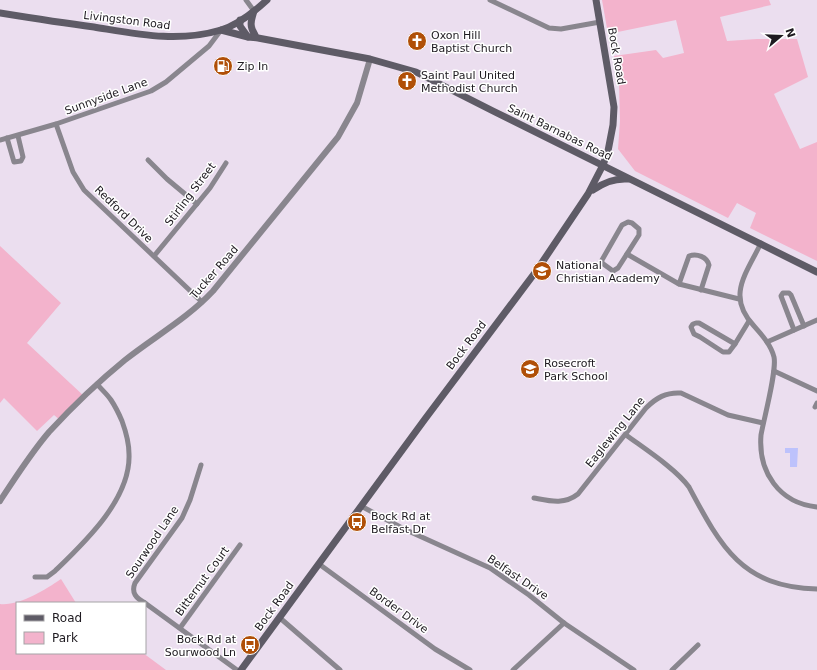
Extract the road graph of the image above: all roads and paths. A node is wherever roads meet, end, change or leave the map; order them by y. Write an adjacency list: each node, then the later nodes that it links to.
1 (246, 0): 5 (street)
2 (267, 0): 5 (main road, Livingston Road)
3 (490, 0): 8 (street)
4 (596, 0): 8 (main road, Bock Road)
5 (254, 11): 7 (main road, Livingston Road); 10 (main road)
6 (0, 13): 9 (main road, Livingston Road)
7 (240, 20): 9 (main road, Livingston Road); 10 (main road)
8 (600, 22): 18 (main road, Bock Road)
9 (222, 30): 10 (main road, Saint Barnabas Road); 12 (street, Sunnyside Lane)
10 (253, 37): 11 (main road, Saint Barnabas Road)
11 (370, 59): 18 (main road, Saint Barnabas Road); 29 (street, Tucker Road)
12 (56, 124): 13 (street, Sunnyside Lane); 24 (street, Redford Drive)
13 (18, 136): 14 (street, Sunnyside Lane); 14 (street)
14 (8, 138): 15 (street, Sunnyside Lane)
15 (0, 140)
16 (148, 160): 21 (street)
17 (226, 163): 21 (street, Stirling Street)
18 (603, 165): 19 (main road, Saint Barnabas Road); 20 (main road, Bock Road)
19 (632, 180): 20 (main road); 22 (main road, Saint Barnabas Road)
20 (588, 194): 44 (main road, Bock Road)
21 (197, 204): 24 (street, Stirling Street)
22 (761, 243): 25 (main road, Saint Barnabas Road); 28 (street)
23 (627, 254): 23 (street); 26 (street)
24 (154, 256): 29 (street, Redford Drive)
25 (817, 272)
26 (679, 284): 27 (street); 27 (street)
27 (701, 290): 28 (street)
28 (739, 299): 31 (street)
29 (202, 302): 37 (street, Tucker Road)
30 (817, 320): 32 (street)
31 (749, 321): 34 (street); 35 (street)
32 (804, 326): 33 (street); 33 (street)
33 (794, 330): 34 (street)
34 (766, 342): 36 (street)
35 (735, 344): 35 (street)
36 (774, 371): 38 (street); 39 (street)
37 (97, 384): 43 (street, Tucker Road); 48 (street)
38 (817, 391)
39 (763, 423): 40 (street, Eaglewing Lane); 45 (street)
40 (626, 435): 42 (street, Eaglewing Lane); 49 (street)
41 (201, 465): 50 (street, Sourwood Lane)
42 (534, 498)
43 (0, 501)
44 (361, 506): 47 (main road, Bock Road); 53 (street, Belfast Drive)
45 (817, 507)
46 (240, 545): 54 (street, Bitternut Court)
47 (319, 564): 52 (main road, Bock Road); 59 (street, Border Drive)
48 (35, 577)
49 (817, 589)
50 (144, 602)
51 (146, 604): 54 (street, Sourwood Lane)
52 (280, 618): 57 (main road, Bock Road); 58 (street)
53 (564, 623): 60 (street); 61 (street, Belfast Drive)
54 (180, 628): 56 (street, Sourwood Lane)
55 (698, 646): 62 (street)
56 (237, 670)
57 (241, 670)
58 (340, 670)
59 (470, 670)
60 (513, 670)
61 (634, 670)
62 (672, 670)

